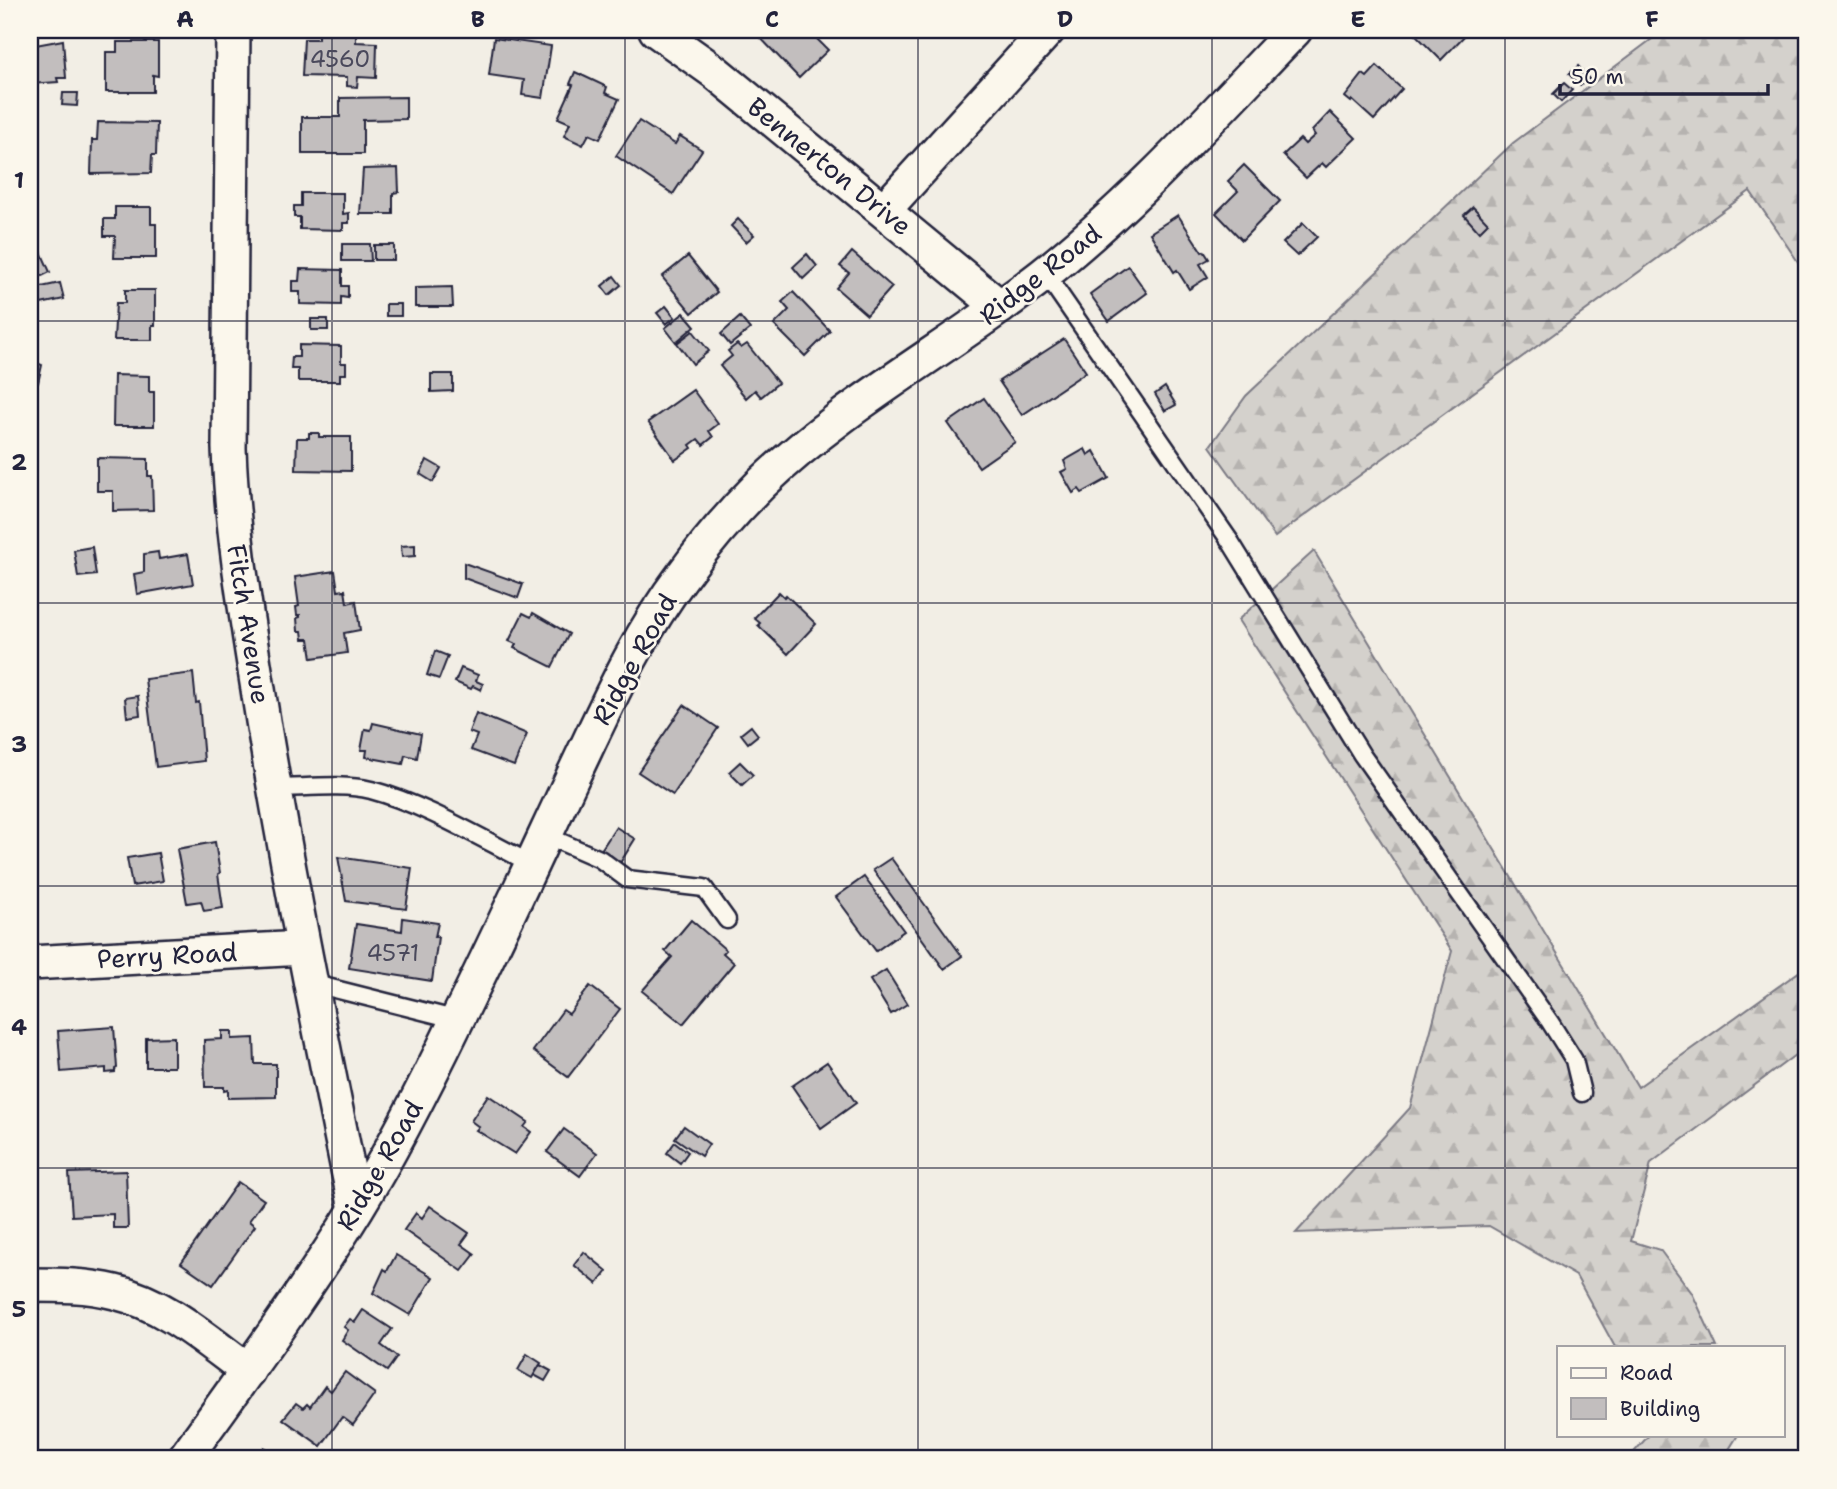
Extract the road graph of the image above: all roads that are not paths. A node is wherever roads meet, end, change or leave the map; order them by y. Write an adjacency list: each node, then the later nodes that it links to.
1 (233, 30): 8 (street, Fitch Avenue)
2 (1048, 30): 5 (street)
3 (1295, 30): 6 (street, Ridge Road)
4 (659, 31): 5 (street, Bennerton Drive)
5 (884, 210): 7 (street, Bennerton Drive)
6 (1045, 273): 7 (street, Ridge Road); 15 (lane)
7 (1000, 307): 9 (street, Ridge Road)
8 (275, 788): 9 (lane); 11 (street, Fitch Avenue)
9 (538, 849): 10 (lane); 14 (street, Ridge Road)
10 (727, 920)
11 (303, 948): 12 (street, Perry Road); 13 (street, Fitch Avenue)
12 (30, 963)
13 (311, 983): 14 (lane); 16 (street, Fitch Avenue)
14 (458, 1020): 16 (street, Ridge Road)
15 (1581, 1093)
16 (356, 1209): 18 (street, Ridge Road)
17 (30, 1285): 18 (street)
18 (248, 1371): 19 (street, Ridge Road)
19 (184, 1459)

